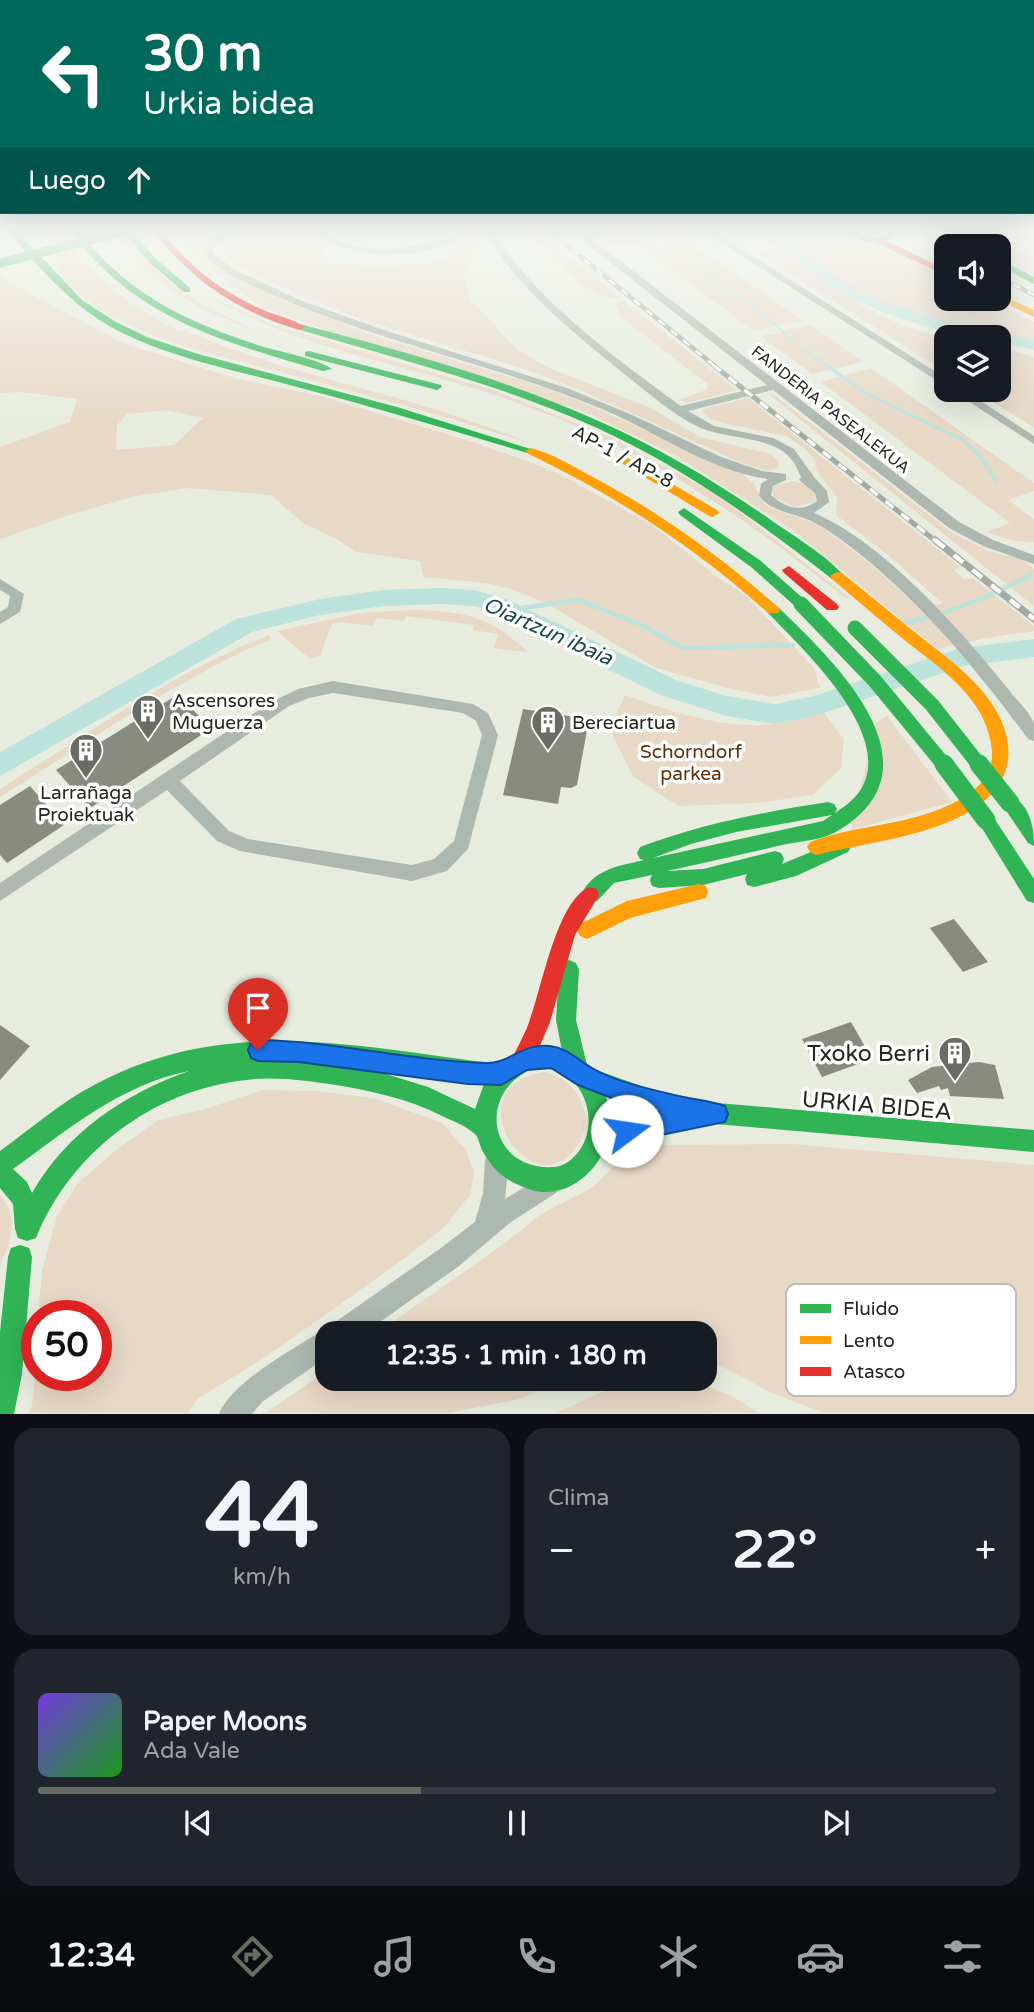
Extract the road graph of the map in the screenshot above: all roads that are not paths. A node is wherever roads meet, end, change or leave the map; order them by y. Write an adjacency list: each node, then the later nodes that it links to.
1 (70, 295): 36 (main road)
2 (144, 295): 16 (main road)
3 (166, 295): 16 (main road)
4 (196, 295): 16 (main road)
5 (214, 295): 13 (main road)
6 (226, 295): 13 (main road)
7 (282, 295): 25 (street)
8 (543, 295): 18 (street)
9 (658, 295): 15 (street, FANDERIA PASEALEKUA)
10 (807, 295): 14 (street)
11 (1011, 303): 12 (main road)
12 (1034, 314)
13 (455, 373): 39 (main road)
14 (934, 376)
15 (775, 386): 18 (street); 32 (street, FANDERIA PASEALEKUA)
16 (447, 397)
17 (974, 402): 20 (street)
18 (680, 410): 23 (street)
19 (525, 432): 21 (main road, AP-1 / AP-8)
20 (1034, 441)
21 (550, 442)
22 (609, 452): 40 (main road, AP-1 / AP-8, bridge)
23 (800, 467): 26 (street); 27 (street)
24 (611, 471): 44 (main road, AP-1 / AP-8, bridge)
25 (746, 472): 26 (street); 28 (street)
26 (785, 477): 27 (street); 28 (street)
27 (814, 484): 29 (street)
28 (764, 492): 30 (street)
29 (820, 505): 30 (street); 31 (street)
30 (798, 512): 31 (street)
31 (827, 523): 35 (street)
32 (1034, 560)
33 (0, 584): 34 (street)
34 (0, 619)
35 (1034, 736)
36 (879, 762): 38 (main road); 41 (main road)
37 (168, 780): 37 (street); 43 (street)
38 (819, 838): 39 (main road); 41 (main road); 42 (main road)
39 (858, 838): 46 (main road)
40 (1034, 838)
41 (609, 876): 47 (main road)
42 (637, 884)
43 (0, 893)
44 (1034, 895)
45 (609, 900): 46 (main road)
46 (587, 930): 48 (main road)
47 (523, 1059): 48 (main road); 49 (main road)
48 (581, 1073): 50 (main road, URKIA BIDEA); 52 (main road)
49 (501, 1074): 51 (main road); 55 (main road)
50 (717, 1114): 52 (main road, URKIA BIDEA); 53 (main road, URKIA BIDEA)
51 (485, 1127): 54 (main road); 58 (main road)
52 (598, 1141): 57 (main road)
53 (1034, 1141)
54 (497, 1155): 57 (main road); 59 (street)
55 (0, 1166)
56 (0, 1174): 58 (main road)
57 (559, 1179): 59 (street)
58 (28, 1225): 60 (main road)
59 (484, 1229): 62 (street)
60 (20, 1257): 61 (main road); 64 (main road)
61 (0, 1289)
62 (359, 1321)
63 (315, 1350): 65 (street)
64 (0, 1413)
65 (232, 1413)

